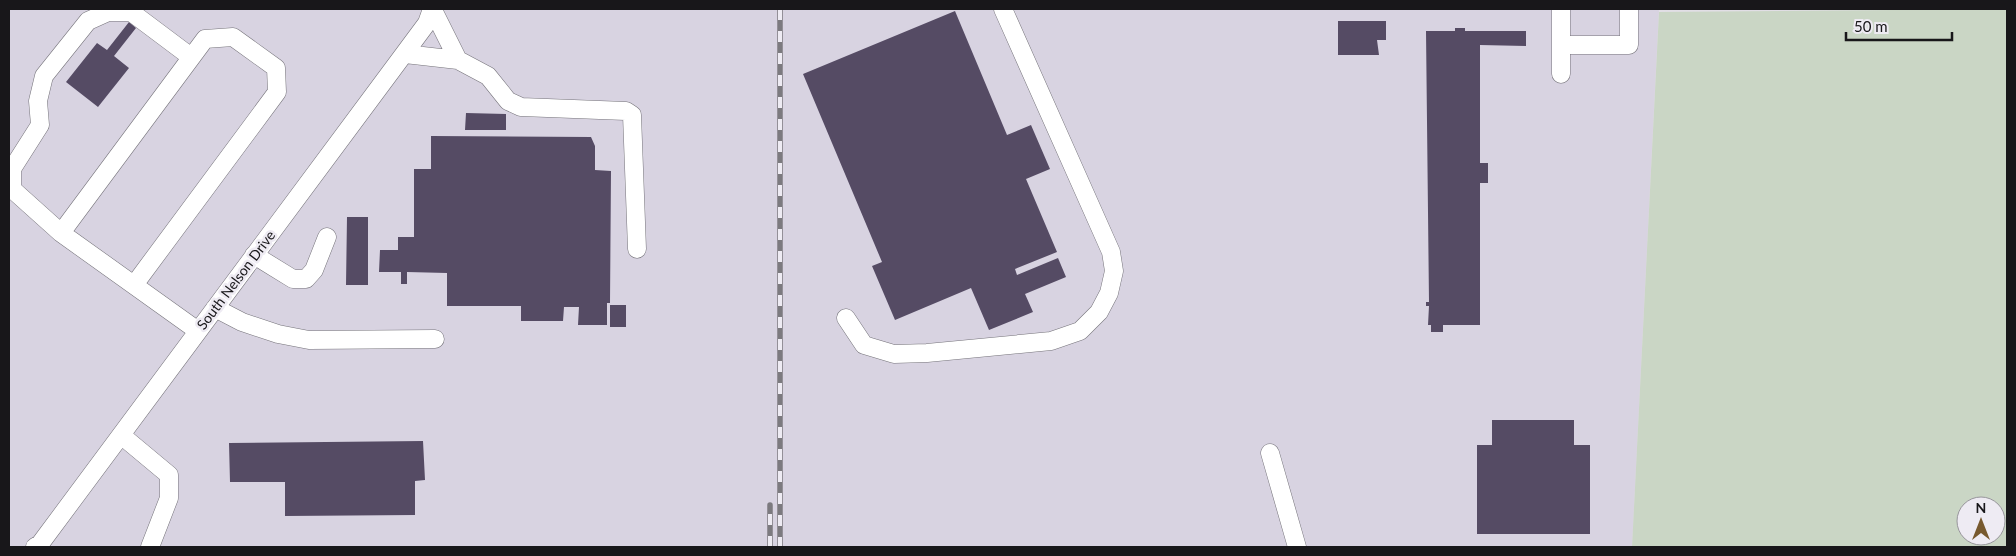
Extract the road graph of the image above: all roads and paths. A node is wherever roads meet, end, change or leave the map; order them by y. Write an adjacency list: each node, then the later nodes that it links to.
1 (1003, 9): 16 (lane)
2 (1561, 9): 5 (lane)
3 (1629, 9): 5 (lane)
4 (433, 10): 6 (lane, South Nelson Drive); 8 (lane)
5 (1561, 46): 9 (lane)
6 (405, 54): 8 (lane); 13 (lane, South Nelson Drive)
7 (191, 57): 10 (lane); 10 (lane); 14 (lane)
8 (458, 60): 12 (lane)
9 (1562, 74)
10 (60, 233): 14 (lane)
11 (327, 237): 13 (lane)
12 (637, 249)
13 (254, 255): 15 (lane, South Nelson Drive)
14 (134, 285): 17 (lane)
15 (215, 308): 17 (lane, South Nelson Drive); 18 (lane)
16 (846, 318)
17 (198, 331): 19 (lane, South Nelson Drive)
18 (435, 339)
19 (121, 435): 21 (lane, South Nelson Drive); 22 (lane)
20 (1270, 453): 23 (lane)
21 (35, 547)
22 (150, 547)
23 (1297, 547)

